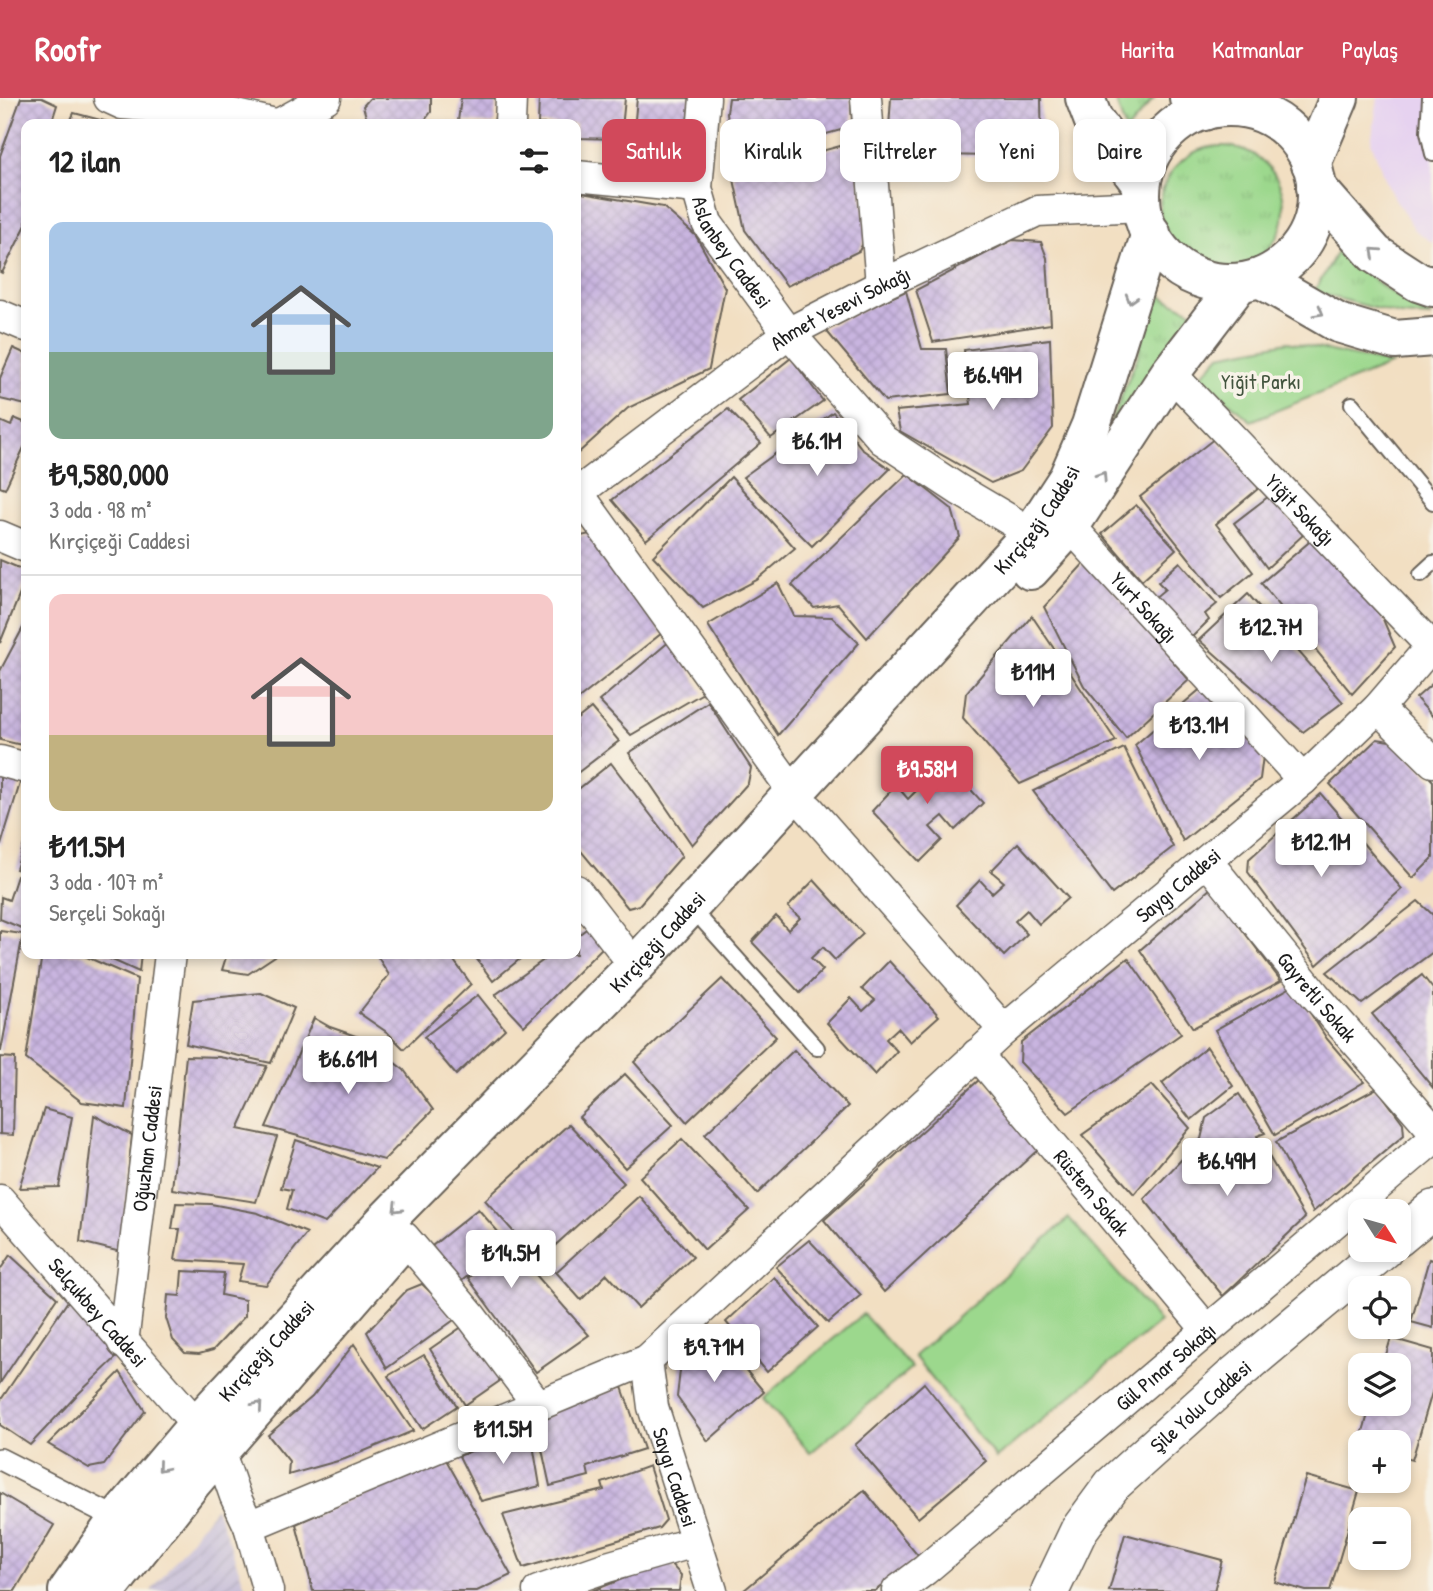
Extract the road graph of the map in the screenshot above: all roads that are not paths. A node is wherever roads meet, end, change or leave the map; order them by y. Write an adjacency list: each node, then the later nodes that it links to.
1 (108, 98): 11 (street)
2 (281, 98): 12 (street)
3 (326, 98): 13 (street)
4 (511, 98): 14 (street)
5 (705, 98): 18 (street, Aslanbey Caddesi)
6 (866, 98): 21 (street)
7 (1085, 98): 19 (main road)
8 (1339, 98): 17 (main road)
9 (1430, 98): 15 (lane)
10 (1211, 104): 17 (main road); 19 (main road)
11 (256, 119)
12 (279, 119)
13 (287, 119)
14 (510, 119)
15 (1433, 153)
16 (581, 176): 18 (street)
17 (1314, 176): 20 (main road); 22 (main road, one-way to 17)
18 (697, 188): 25 (street, Aslanbey Caddesi)
19 (1145, 208): 20 (main road); 21 (street, Ahmet Yesevi Sokağı); 33 (main road, Kırçiçeği Caddesi, one-way to 33)
20 (1249, 281): 26 (main road, one-way to 26); 27 (main road, Kırçiçeği Caddesi)
21 (881, 285): 25 (street, Ahmet Yesevi Sokağı)
22 (1433, 288)
23 (0, 315): 24 (street)
24 (21, 324)
25 (790, 332): 29 (street, Ahmet Yesevi Sokağı); 33 (street, Aslanbey Caddesi)
26 (1433, 337)
27 (1170, 373): 32 (main road, Kırçiçeği Caddesi, one-way to 27); 38 (street, Yiğit Sokağı)
28 (1352, 404): 31 (lane)
29 (581, 490)
30 (581, 498): 44 (street)
31 (1433, 502)
32 (1070, 526): 43 (street, Yurt Sokağı); 44 (main road, Kırçiçeği Caddesi)
33 (1032, 533): 44 (main road, Kırçiçeği Caddesi)
34 (0, 536): 35 (street)
35 (21, 545)
36 (1433, 563): 37 (lane)
37 (1421, 574)
38 (1432, 645): 39 (street, Saygı Caddesi)
39 (1378, 708): 41 (street); 43 (street, Saygı Caddesi)
40 (0, 761): 42 (street)
41 (1433, 762)
42 (21, 767)
43 (1303, 780): 45 (street, Saygı Caddesi)
44 (802, 802): 47 (main road, Kırçiçeği Caddesi); 49 (main road, Kırçiçeği Caddesi); 50 (street)
45 (1207, 861): 50 (street, Saygı Caddesi); 53 (street, Gayretli Sokak)
46 (581, 896): 49 (street)
47 (704, 922): 51 (lane); 58 (main road, Kırçiçeği Caddesi)
48 (169, 959): 61 (street, Oğuzhan Caddesi)
49 (635, 966): 64 (main road, Kırçiçeği Caddesi, one-way to 64)
50 (1004, 1030): 52 (street, Saygı Caddesi)
51 (817, 1048)
52 (977, 1054): 60 (street, Rüstem Sokak); 62 (street, Saygı Caddesi)
53 (1433, 1129)
54 (1433, 1139): 60 (street, Gül Pınar Sokağı)
55 (0, 1200): 61 (street, Selçukbey Caddesi)
56 (1433, 1209): 57 (street)
57 (1411, 1227)
58 (404, 1237): 63 (street); 64 (main road, Kırçiçeği Caddesi, one-way to 58)
59 (1370, 1262): 75 (street, Şile Yolu Caddesi)
60 (1208, 1330): 74 (street, Gül Pınar Sokağı)
61 (123, 1343): 64 (street, Selçukbey Caddesi)
62 (647, 1360): 63 (street); 68 (street, Saygı Caddesi)
63 (538, 1405): 67 (street)
64 (209, 1437): 66 (main road, Kırçiçeği Caddesi, one-way to 66); 67 (street); 70 (main road, Kırçiçeği Caddesi)
65 (0, 1459): 66 (street)
66 (118, 1519): 69 (main road, Kırçiçeği Caddesi)
67 (249, 1526): 71 (street)
68 (695, 1542): 72 (street); 73 (street, Saygı Caddesi)
69 (68, 1591)
70 (106, 1591)
71 (268, 1591)
72 (538, 1591)
73 (712, 1591)
74 (897, 1591)
75 (1050, 1591)

